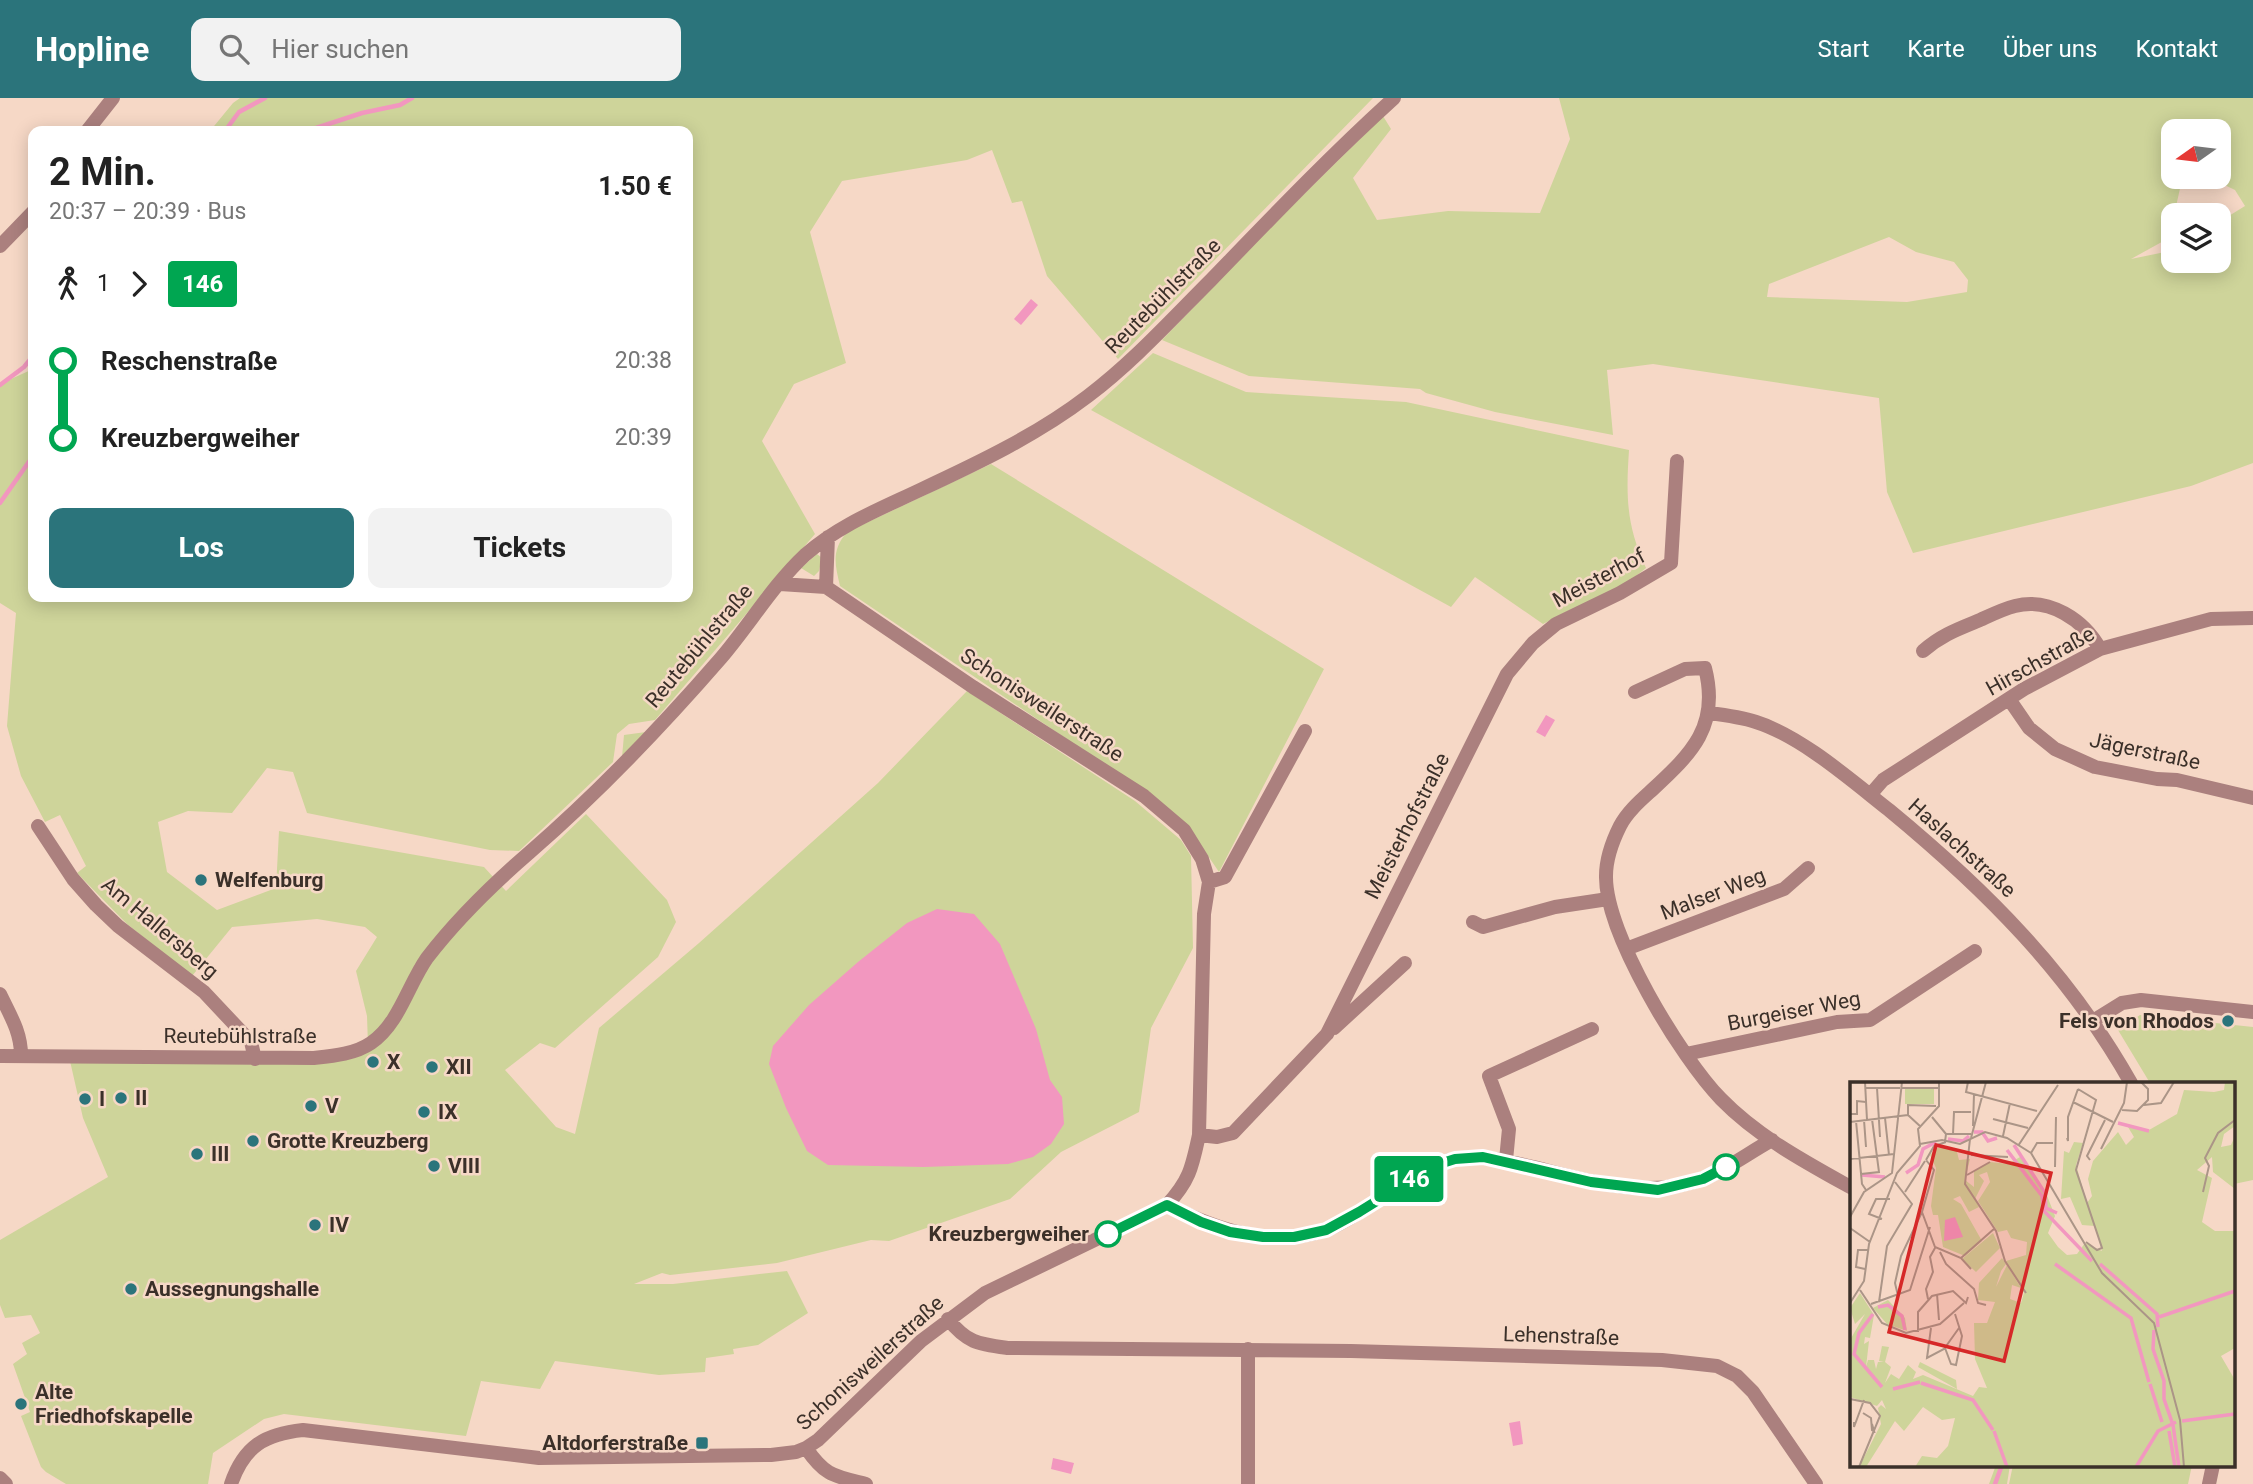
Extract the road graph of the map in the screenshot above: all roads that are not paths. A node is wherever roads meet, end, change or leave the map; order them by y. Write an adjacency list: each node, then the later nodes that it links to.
1 (113, 98): 3 (street)
2 (1394, 98): 7 (street, Reutebühlstraße)
3 (91, 126)
4 (28, 217): 5 (street)
5 (0, 246)
6 (1676, 461): 11 (street, Meisterhof)
7 (828, 537): 8 (street, Reutebühlstraße); 9 (street)
8 (780, 584): 9 (street); 36 (street, Reutebühlstraße)
9 (826, 587): 22 (street, Schonisweilerstraße)
10 (2253, 618): 12 (street, Hirschstraße)
11 (1533, 643): 32 (street, Meisterhofstraße)
12 (2100, 649): 13 (street); 15 (street, Hirschstraße)
13 (1923, 650)
14 (1635, 692): 16 (street)
15 (2009, 699): 18 (street, Hirschstraße); 19 (street, Jägerstraße)
16 (1709, 713): 18 (street, Haslachstraße); 23 (street)
17 (1305, 731): 22 (street)
18 (1870, 795): 30 (street, Haslachstraße)
19 (2253, 798)
20 (38, 826): 36 (street, Am Hallersberg)
21 (1808, 868): 25 (street, Malser Weg)
22 (1209, 883): 38 (street, Schonisweilerstraße)
23 (1608, 899): 24 (street); 25 (street)
24 (1472, 922)
25 (1626, 949): 33 (street)
26 (1975, 951): 33 (street, Burgeiser Weg)
27 (1405, 963): 32 (street, Meisterhofstraße)
28 (0, 994): 34 (street)
29 (2253, 1012): 30 (street)
30 (2093, 1021): 37 (street, Haslachstraße)
31 (1592, 1029): 40 (street)
32 (1327, 1034): 38 (street, Meisterhofstraße)
33 (1686, 1054): 39 (street)
34 (22, 1055): 35 (street, Reutebühlstraße); 36 (street, Reutebühlstraße)
35 (0, 1056)
36 (256, 1059)
37 (2131, 1082)
38 (1199, 1135): 42 (street, Schonisweilerstraße)
39 (1772, 1140): 40 (street); 41 (street)
40 (1506, 1160): 42 (street)
41 (1850, 1187)
42 (1167, 1205): 43 (street, Schonisweilerstraße)
43 (948, 1319): 44 (street, Lehenstraße); 45 (street, Schonisweilerstraße)
44 (1248, 1349): 51 (street); 52 (street, Lehenstraße)
45 (806, 1448): 49 (street, Schonisweilerstraße); 50 (street)
46 (2213, 1466): 53 (street)
47 (0, 1478): 48 (street)
48 (6, 1484)
49 (231, 1484)
50 (866, 1484)
51 (1248, 1484)
52 (1815, 1484)
53 (2209, 1484)

